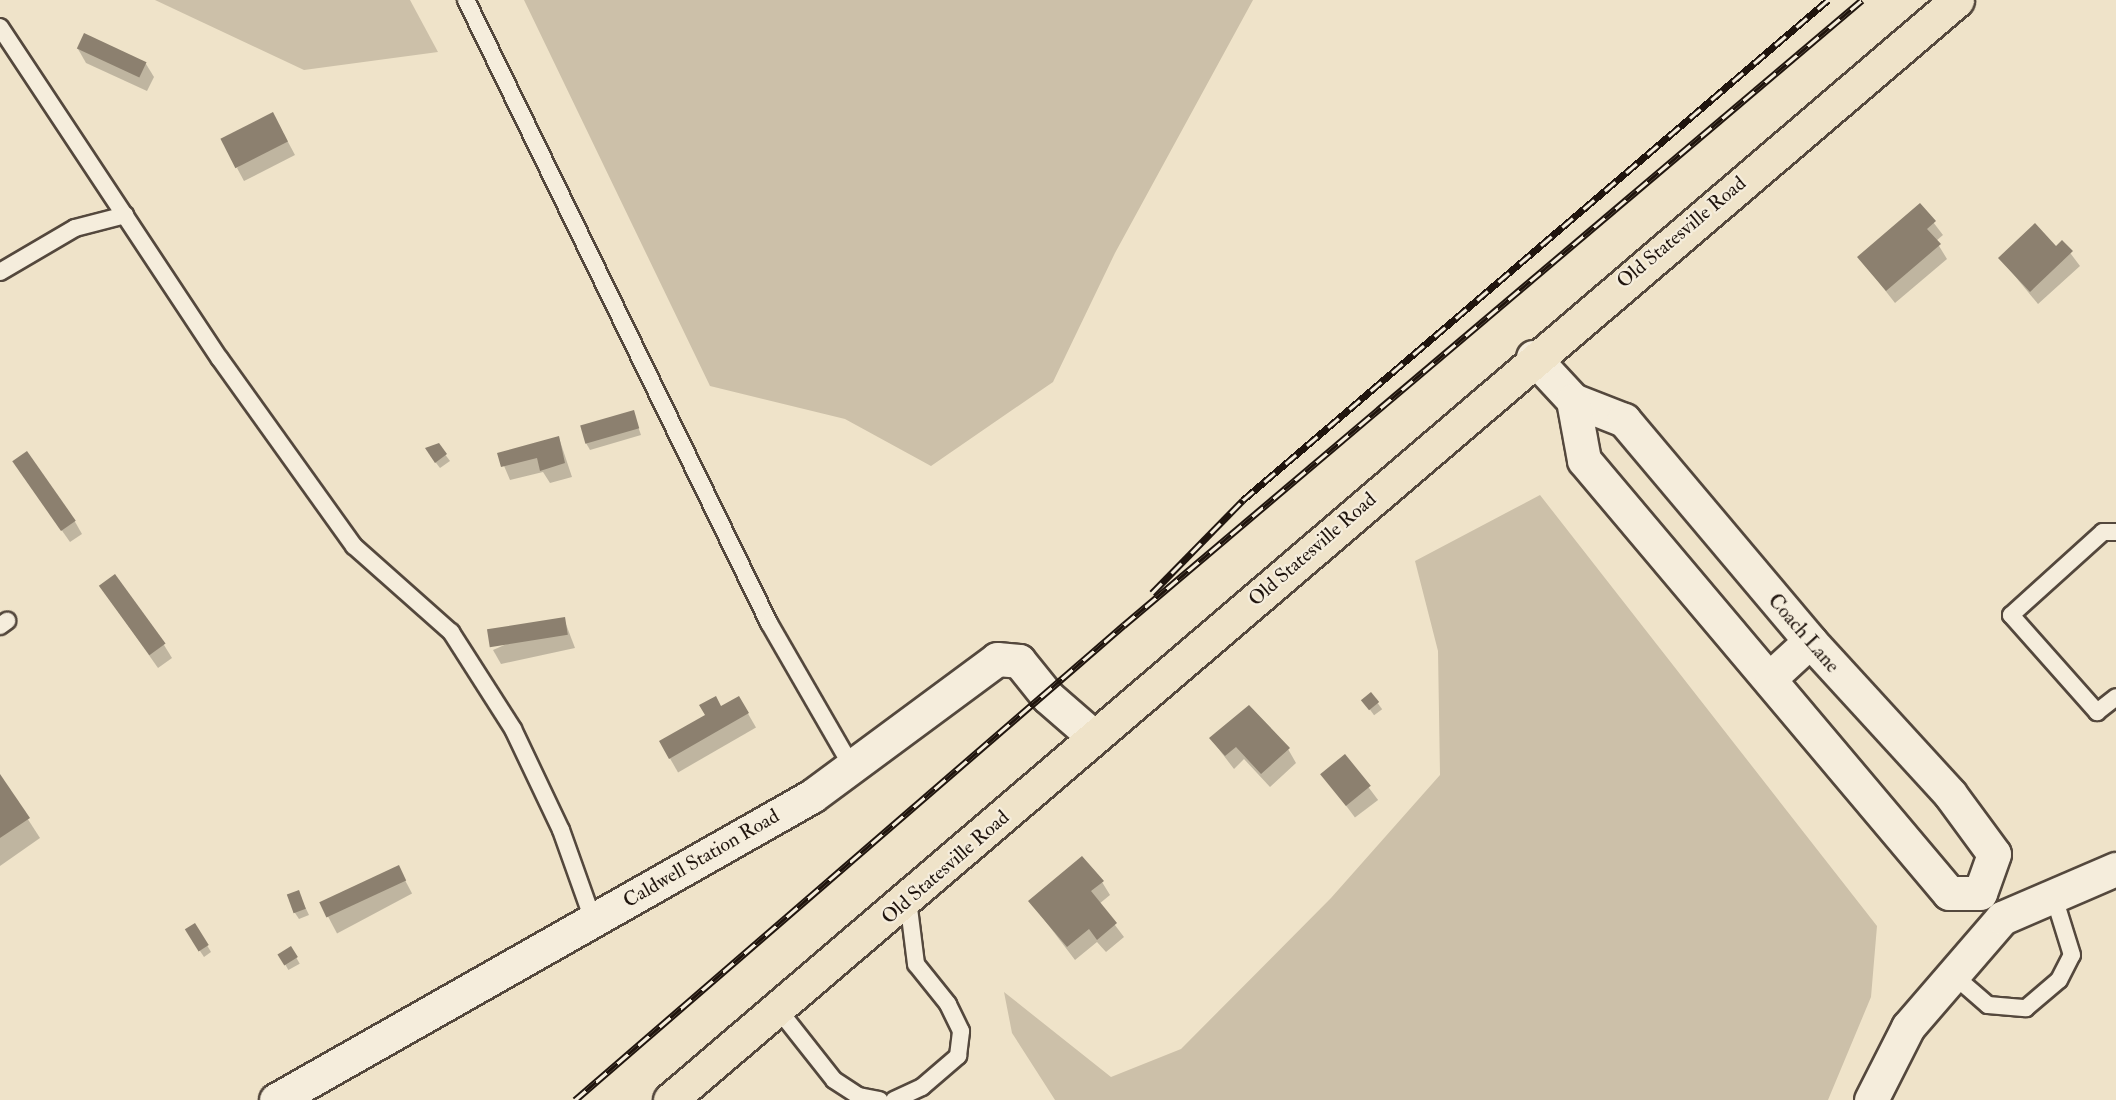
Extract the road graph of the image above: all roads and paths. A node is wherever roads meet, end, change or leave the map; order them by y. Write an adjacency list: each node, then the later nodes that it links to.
1 (466, 0): 13 (lane)
2 (1957, 0): 6 (main road, Old Statesville Road)
3 (0, 27): 4 (lane)
4 (125, 215): 5 (lane); 19 (lane)
5 (0, 272)
6 (1533, 357): 7 (street, Coach Lane); 12 (main road, Old Statesville Road)
7 (1573, 400): 9 (street, Coach Lane); 10 (street)
8 (2116, 532): 11 (lane)
9 (1810, 641): 10 (street); 15 (street, Coach Lane)
10 (1771, 677): 15 (street)
11 (2116, 697)
12 (1094, 737): 13 (street, Caldwell Station Road); 17 (main road, Old Statesville Road)
13 (852, 766): 19 (street, Caldwell Station Road)
14 (2116, 869): 16 (street)
15 (1980, 893): 18 (street)
16 (2053, 894): 18 (street); 20 (lane)
17 (908, 900): 21 (main road, Old Statesville Road); 25 (lane)
18 (2002, 918): 20 (street)
19 (593, 920): 22 (street, Caldwell Station Road)
20 (1952, 973): 26 (street)
21 (778, 1009): 23 (main road, Old Statesville Road); 24 (lane)
22 (276, 1100)
23 (670, 1100)
24 (880, 1100)
25 (894, 1100)
26 (1870, 1100)

